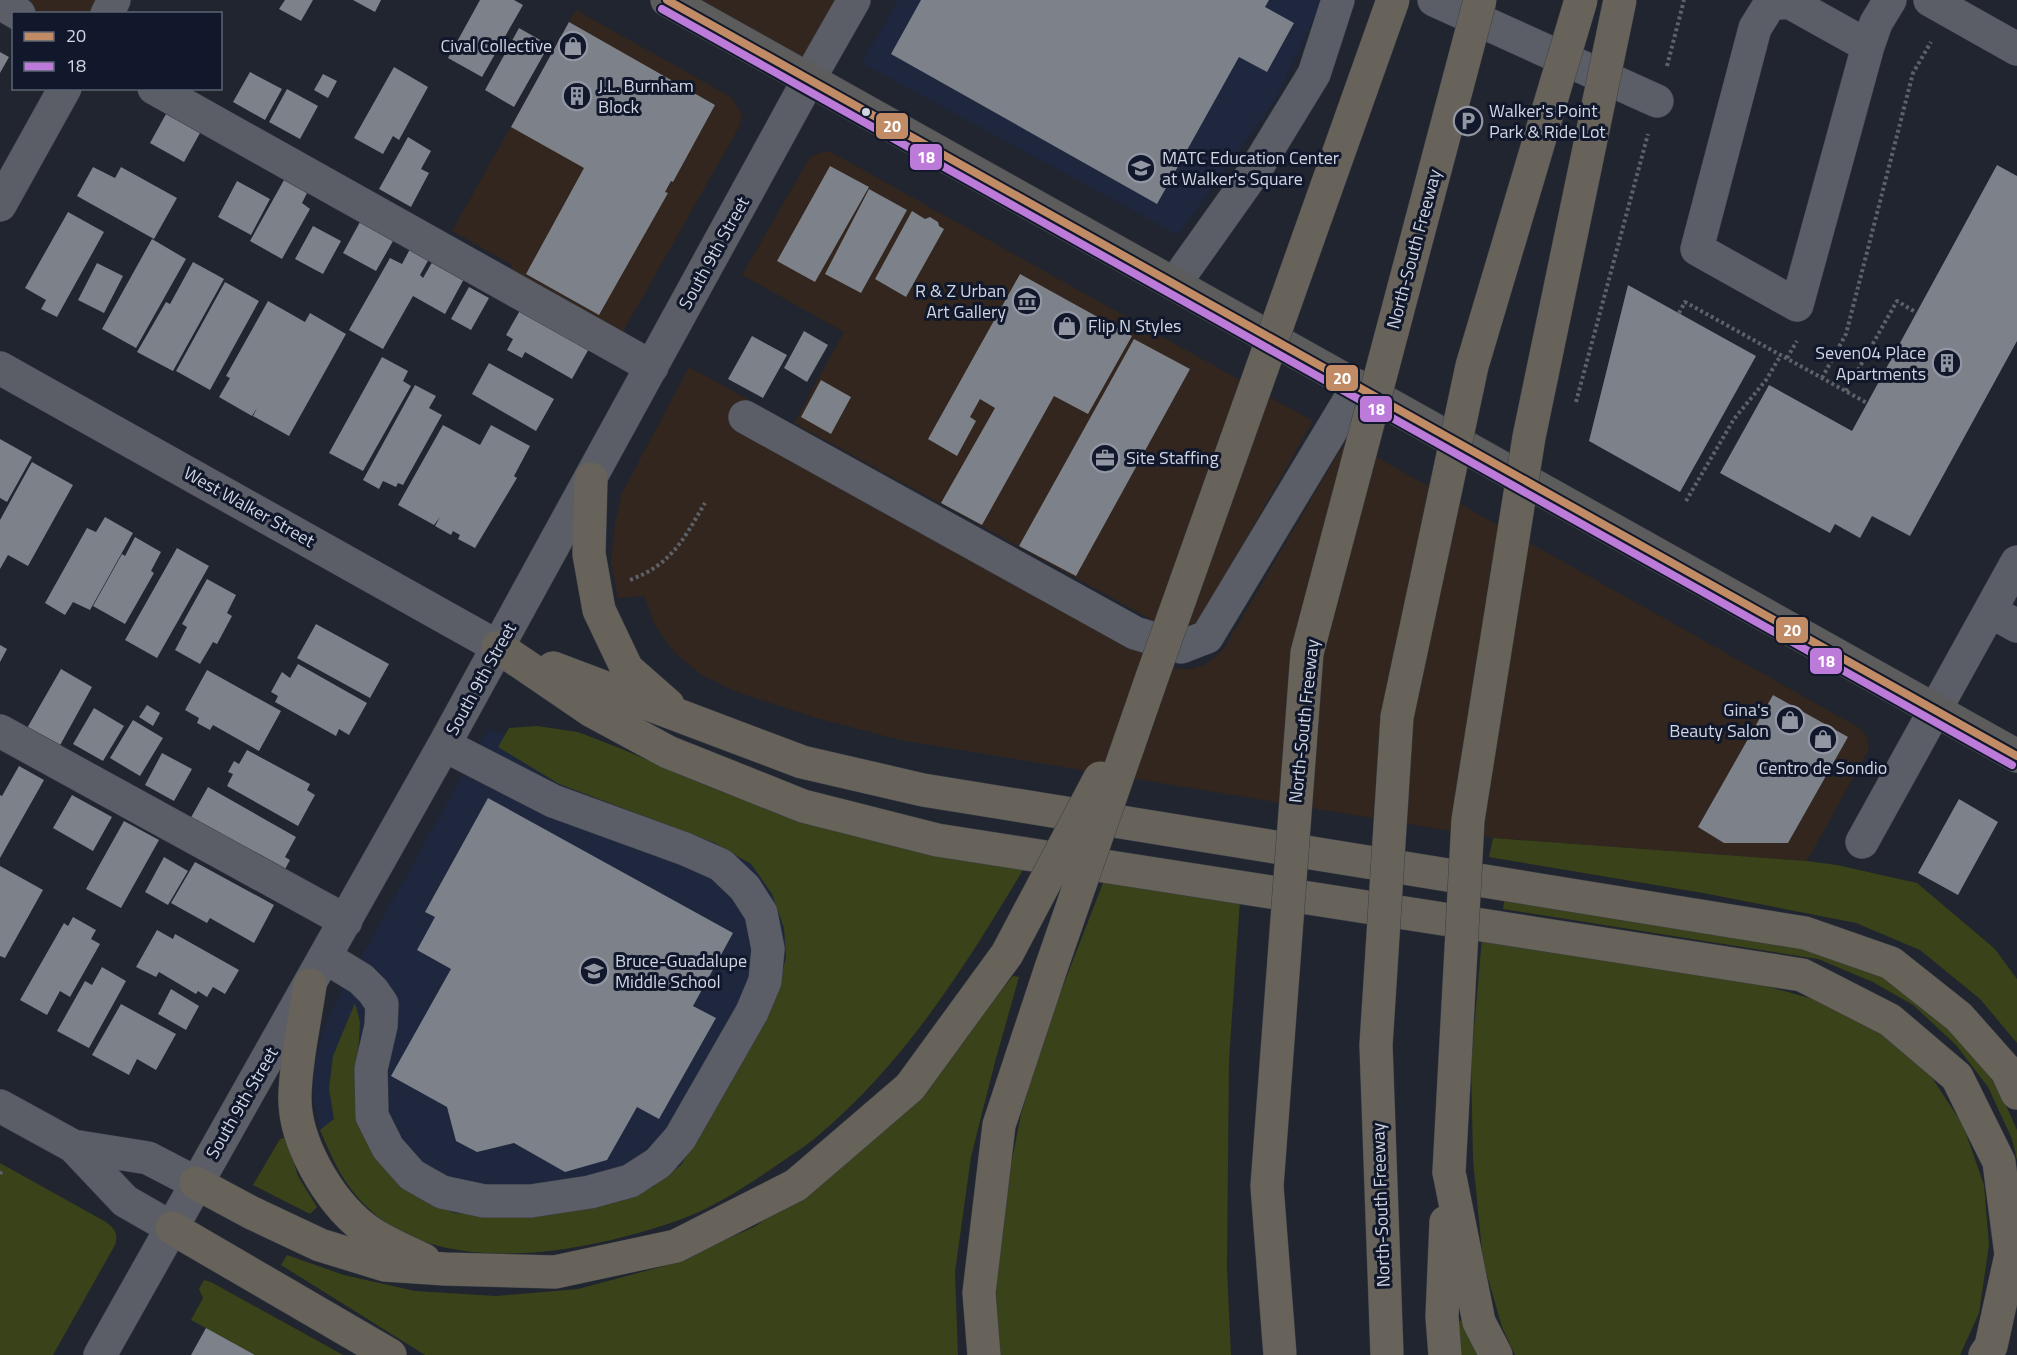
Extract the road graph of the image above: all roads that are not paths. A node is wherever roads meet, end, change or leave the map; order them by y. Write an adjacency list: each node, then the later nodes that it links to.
1 (667, 0): 15 (main road)
2 (854, 0): 15 (street, South 9th Street)
3 (1338, 0): 20 (street)
4 (1393, 0): 29 (highway, bridge)
5 (1434, 0): 18 (street)
6 (1480, 0): 48 (highway, North-South Freeway, bridge)
7 (1581, 0): 49 (highway, North-South Freeway, bridge)
8 (1620, 0): 41 (highway, bridge)
9 (1890, 0): 13 (street)
10 (1930, 0): 14 (street)
11 (0, 3): 12 (street)
12 (16, 12)
13 (1868, 46): 13 (street)
14 (2017, 49)
15 (809, 79): 20 (main road); 21 (street, South 9th Street)
16 (64, 90): 19 (street)
17 (158, 90): 21 (street)
18 (1657, 101)
19 (0, 205)
20 (1174, 283): 23 (main road)
21 (652, 367): 25 (street, South 9th Street)
22 (0, 368): 28 (street, West Walker Street)
23 (1358, 386): 24 (street); 30 (main road)
24 (745, 417)
25 (591, 478): 28 (street, South 9th Street); 31 (highway)
26 (2017, 562): 27 (street)
27 (2004, 619): 30 (street)
28 (498, 647): 31 (highway); 33 (street, South 9th Street); 52 (highway)
29 (1150, 683): 44 (highway, bridge); 47 (highway, bridge)
30 (1936, 709): 34 (main road); 35 (street)
31 (685, 720): 38 (highway)
32 (0, 731): 36 (street)
33 (444, 745): 36 (street, South 9th Street); 37 (street)
34 (2017, 756)
35 (1862, 842)
36 (346, 921): 37 (street, South 9th Street)
37 (318, 971): 42 (street, South 9th Street); 44 (highway)
38 (2017, 1093)
39 (0, 1106): 40 (street)
40 (73, 1146): 42 (street); 43 (street)
41 (1449, 1172): 50 (highway); 51 (highway)
42 (196, 1184): 43 (street, South 9th Street); 44 (highway)
43 (172, 1228): 45 (street, South 9th Street); 46 (highway)
44 (445, 1269)
45 (100, 1355)
46 (390, 1355)
47 (984, 1355)
48 (1280, 1355)
49 (1387, 1355)
50 (1445, 1355)
51 (1496, 1355)
52 (1985, 1355)

